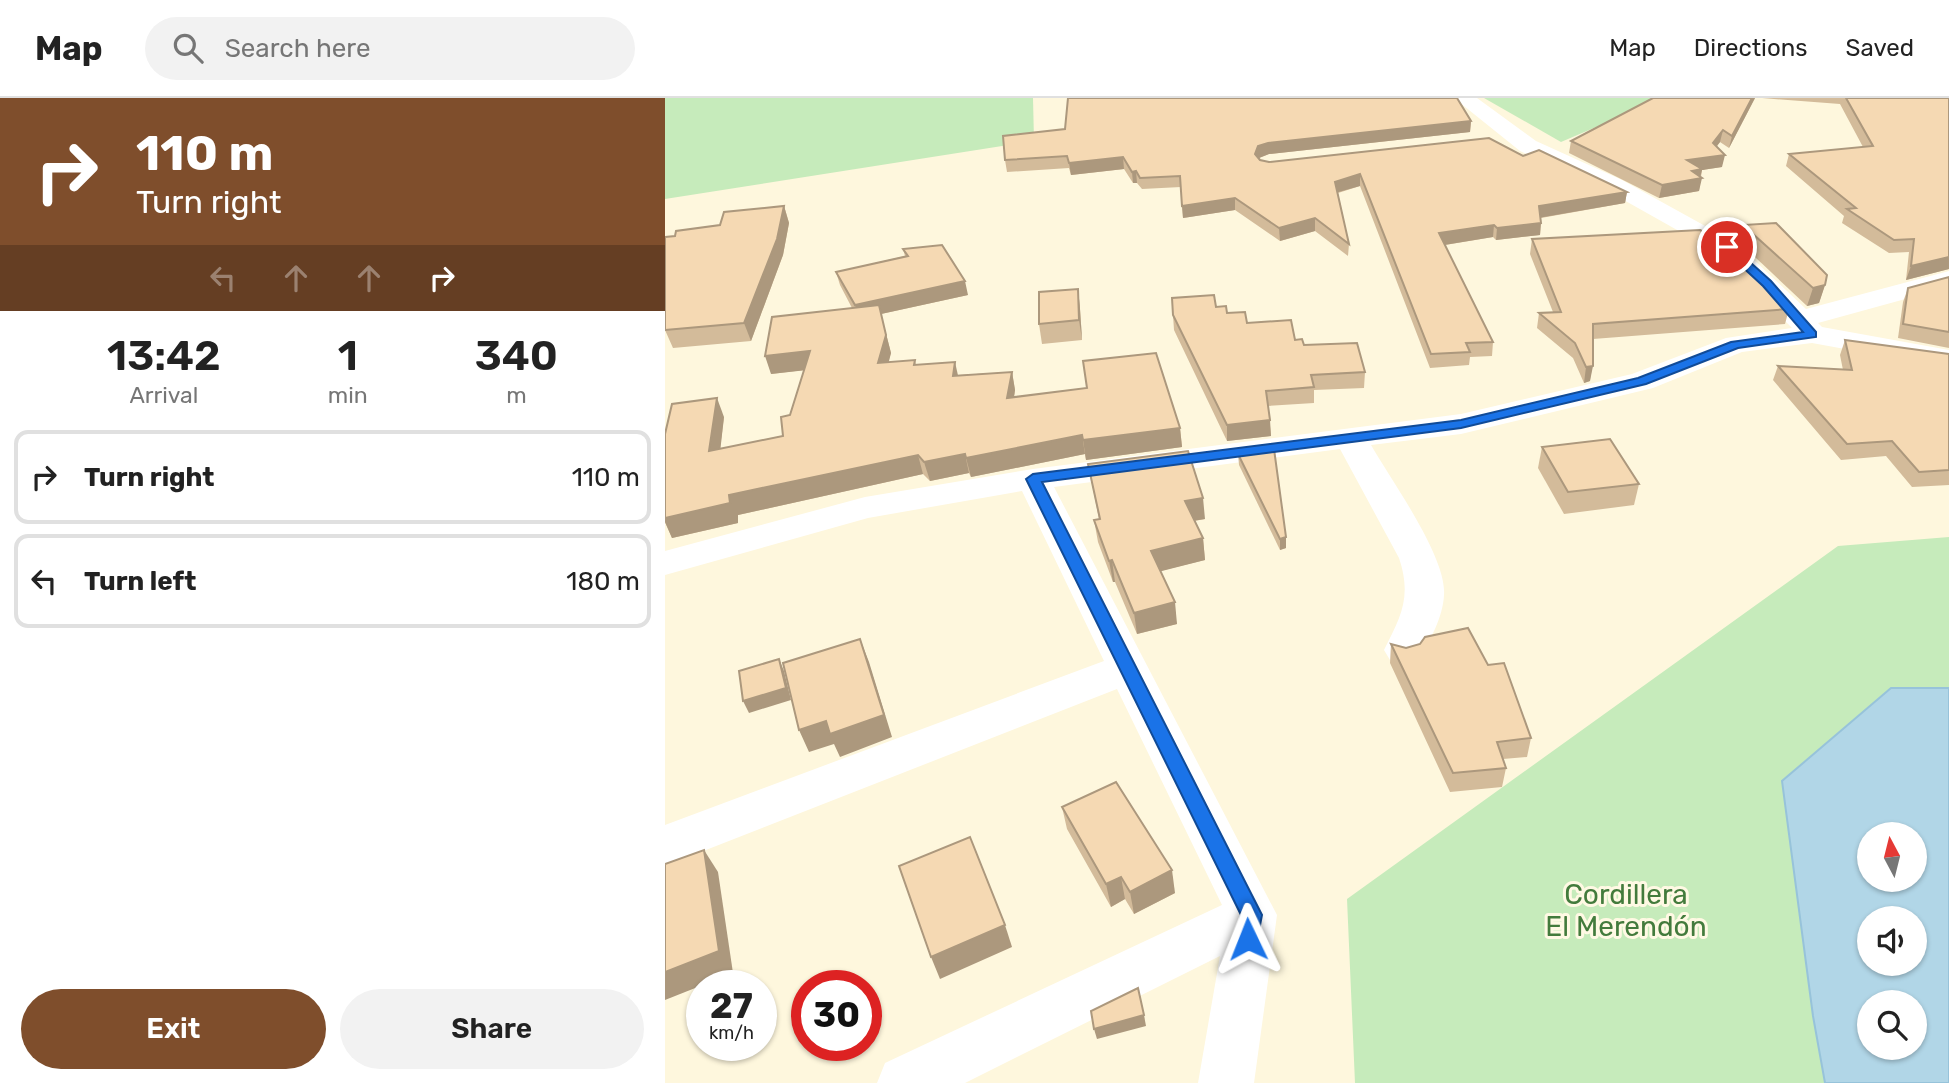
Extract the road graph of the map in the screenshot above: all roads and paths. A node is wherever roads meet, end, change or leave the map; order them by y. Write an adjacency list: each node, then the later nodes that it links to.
1 (1464, 98): 2 (street)
2 (1514, 137): 3 (street); 5 (street)
3 (1486, 140)
4 (1949, 278): 5 (street)
5 (1806, 327): 6 (street); 7 (street)
6 (1949, 359)
7 (1350, 438): 8 (street); 10 (street)
8 (1033, 479): 9 (street); 11 (street)
9 (665, 563)
10 (1404, 650)
11 (1128, 668): 12 (street); 13 (street)
12 (665, 846)
13 (1252, 915): 14 (street); 15 (street)
14 (905, 1083)
15 (1226, 1083)

